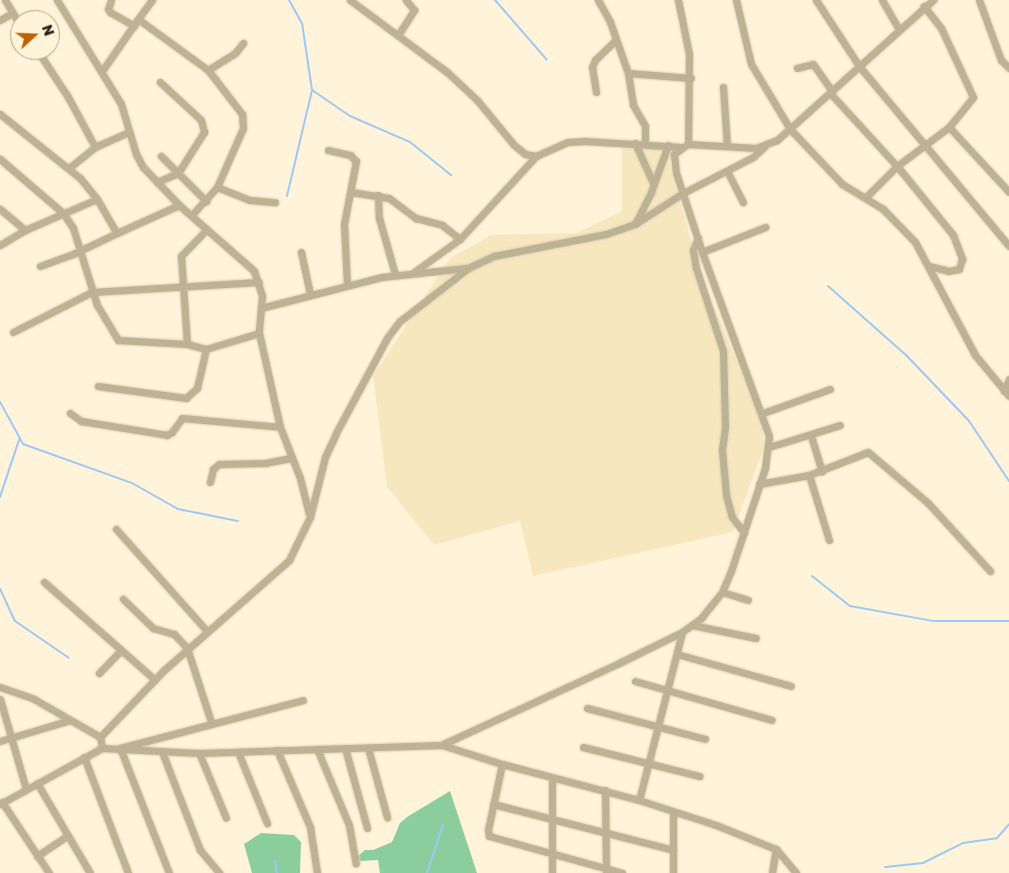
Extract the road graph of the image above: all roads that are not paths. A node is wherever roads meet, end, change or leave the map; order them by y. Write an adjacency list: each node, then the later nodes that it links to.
1 (57, 0): 25 (street)
2 (112, 0): 15 (street)
3 (152, 0): 14 (street)
4 (350, 0): 17 (street)
5 (406, 0): 17 (street)
6 (598, 0): 18 (street)
7 (678, 0): 27 (street)
8 (736, 0): 34 (street)
9 (816, 0): 21 (street)
10 (882, 0): 16 (street)
11 (933, 0): 13 (street)
12 (979, 0): 23 (street)
13 (924, 6): 16 (street); 33 (street)
14 (138, 19): 15 (street); 24 (street)
15 (134, 26): 25 (street)
16 (898, 28): 21 (street)
17 (398, 36): 46 (street)
18 (616, 40): 26 (street); 30 (street)
19 (242, 43): 24 (street)
20 (44, 60): 42 (street)
21 (858, 66): 31 (street); 40 (street)
22 (797, 68): 31 (street)
23 (1009, 68)
24 (208, 70): 54 (street)
25 (102, 71): 35 (street)
26 (628, 73): 27 (street); 37 (street)
27 (691, 78): 39 (street)
28 (160, 82): 51 (street)
29 (723, 87): 41 (street)
30 (596, 92)
31 (831, 92): 34 (street); 48 (street)
32 (0, 114): 49 (street)
33 (949, 127): 40 (street); 56 (street)
34 (790, 129): 43 (street); 59 (street)
35 (128, 132): 42 (street); 52 (street)
36 (635, 143): 37 (street); 46 (street); 53 (street)
37 (645, 144): 38 (street)
38 (668, 145): 39 (street); 53 (street)
39 (684, 145): 41 (street); 58 (street)
40 (924, 145): 48 (street); 76 (street)
41 (727, 146): 43 (street)
42 (95, 147): 49 (street)
43 (764, 147): 50 (street)
44 (328, 150): 55 (street)
45 (161, 156): 51 (street)
46 (536, 156): 73 (street)
47 (0, 159): 66 (street)
48 (897, 166): 59 (street); 81 (street)
49 (69, 168): 60 (street)
50 (727, 170): 58 (street); 63 (street)
51 (178, 173): 52 (street); 61 (street)
52 (157, 182): 64 (street)
53 (653, 183): 68 (street)
54 (217, 188): 61 (street); 62 (street)
55 (351, 192): 57 (street); 86 (street)
56 (1009, 192)
57 (378, 194): 73 (street); 84 (street)
58 (683, 194): 68 (street); 74 (street)
59 (866, 197): 81 (street)
60 (97, 198): 66 (street); 72 (street)
61 (206, 202): 67 (street)
62 (276, 202)
63 (743, 202)
64 (179, 205): 67 (street); 72 (street)
65 (0, 209): 71 (street)
66 (62, 213): 71 (street); 77 (street)
67 (192, 215): 70 (street)
68 (635, 224): 82 (street)
69 (765, 227): 79 (street)
70 (207, 229): 85 (street); 87 (street)
71 (25, 230): 75 (street)
72 (117, 233): 77 (street)
73 (460, 238): 83 (street)
74 (698, 238): 79 (street); 112 (street)
75 (0, 245)
76 (1009, 246)
77 (82, 250): 80 (street); 88 (street)
78 (301, 252): 89 (street)
79 (702, 252): 100 (street)
80 (40, 266)
81 (929, 266): 98 (street)
82 (468, 268): 83 (street); 110 (street)
83 (413, 272): 84 (street)
84 (395, 274): 86 (street)
85 (259, 282): 87 (street); 90 (street)
86 (347, 285): 89 (street)
87 (184, 288): 88 (street); 93 (street)
88 (92, 292): 91 (street); 93 (street)
89 (310, 294): 90 (street)
90 (261, 308): 92 (street)
91 (13, 332)
92 (259, 333): 94 (street); 102 (street)
93 (188, 344): 94 (street)
94 (206, 349): 96 (street)
95 (1009, 379): 98 (street)
96 (98, 386)
97 (830, 389): 100 (street)
98 (1007, 393)
99 (70, 413): 102 (street)
100 (763, 413): 104 (street)
101 (840, 425): 103 (street)
102 (280, 427): 105 (street)
103 (811, 436): 104 (street); 106 (street)
104 (769, 447): 109 (street)
105 (291, 458): 108 (street); 110 (street)
106 (822, 471): 107 (street); 114 (street)
107 (809, 475): 109 (street); 113 (street)
108 (210, 482)
109 (759, 484): 112 (street)
110 (310, 517): 120 (street)
111 (116, 530): 120 (street)
112 (744, 533): 116 (street)
113 (829, 540)
114 (990, 571)
115 (44, 582): 124 (street)
116 (722, 592): 118 (street); 119 (street)
117 (123, 599): 123 (street)
118 (748, 600)
119 (692, 625): 121 (street); 122 (street)
120 (206, 630): 123 (street)
121 (682, 632): 125 (street); 143 (street)
122 (756, 638)
123 (187, 648): 127 (street); 137 (street)
124 (121, 650): 126 (street); 127 (street)
125 (677, 654): 129 (street); 131 (street)
126 (99, 674)
127 (155, 680): 140 (street)
128 (635, 682): 131 (street)
129 (791, 686)
130 (0, 687): 135 (street)
131 (667, 690): 136 (street); 138 (street)
132 (0, 698): 139 (street)
133 (303, 700): 137 (street)
134 (587, 708): 138 (street)
135 (70, 720): 139 (street); 140 (street)
136 (772, 720)
137 (211, 722): 146 (street)
138 (658, 727): 141 (street); 155 (street)
139 (12, 737): 142 (street); 160 (street)
140 (100, 737): 145 (street)
141 (705, 739)
142 (0, 741)
143 (441, 745): 148 (street); 156 (street)
144 (583, 747): 155 (street)
145 (102, 748): 146 (street); 154 (street)
146 (120, 748): 151 (street); 182 (street)
147 (345, 748): 148 (street); 149 (street); 170 (street)
148 (368, 748): 166 (street)
149 (316, 749): 150 (street); 177 (street)
150 (277, 750): 152 (street); 184 (street)
151 (162, 752): 153 (street); 183 (street)
152 (238, 752): 153 (street); 169 (street)
153 (199, 753): 168 (street)
154 (84, 757): 159 (street); 181 (street)
155 (649, 763): 157 (street); 162 (street)
156 (502, 764): 158 (street); 164 (street)
157 (699, 776)
158 (552, 778): 161 (street); 167 (street)
159 (37, 782): 160 (street); 172 (street)
160 (26, 789): 163 (street)
161 (605, 790): 162 (street); 171 (street)
162 (639, 800): 165 (street)
163 (1, 803): 176 (street)
164 (493, 804): 167 (street); 175 (street)
165 (673, 812): 173 (street); 174 (street)
166 (387, 817)
167 (553, 817): 171 (street); 175 (street)
168 (226, 818)
169 (267, 823)
170 (368, 828)
171 (606, 830): 173 (street); 178 (street)
172 (68, 835): 176 (street); 180 (street)
173 (673, 850): 187 (street)
174 (776, 850): 188 (street); 189 (street)
175 (552, 855): 178 (street); 185 (street)
176 (37, 856): 179 (street)
177 (356, 863)
178 (606, 871): 186 (street)
179 (49, 873)
180 (90, 873)
181 (128, 873)
182 (169, 873)
183 (219, 873)
184 (317, 873)
185 (552, 873)
186 (622, 873)
187 (673, 873)
188 (772, 873)
189 (796, 873)

